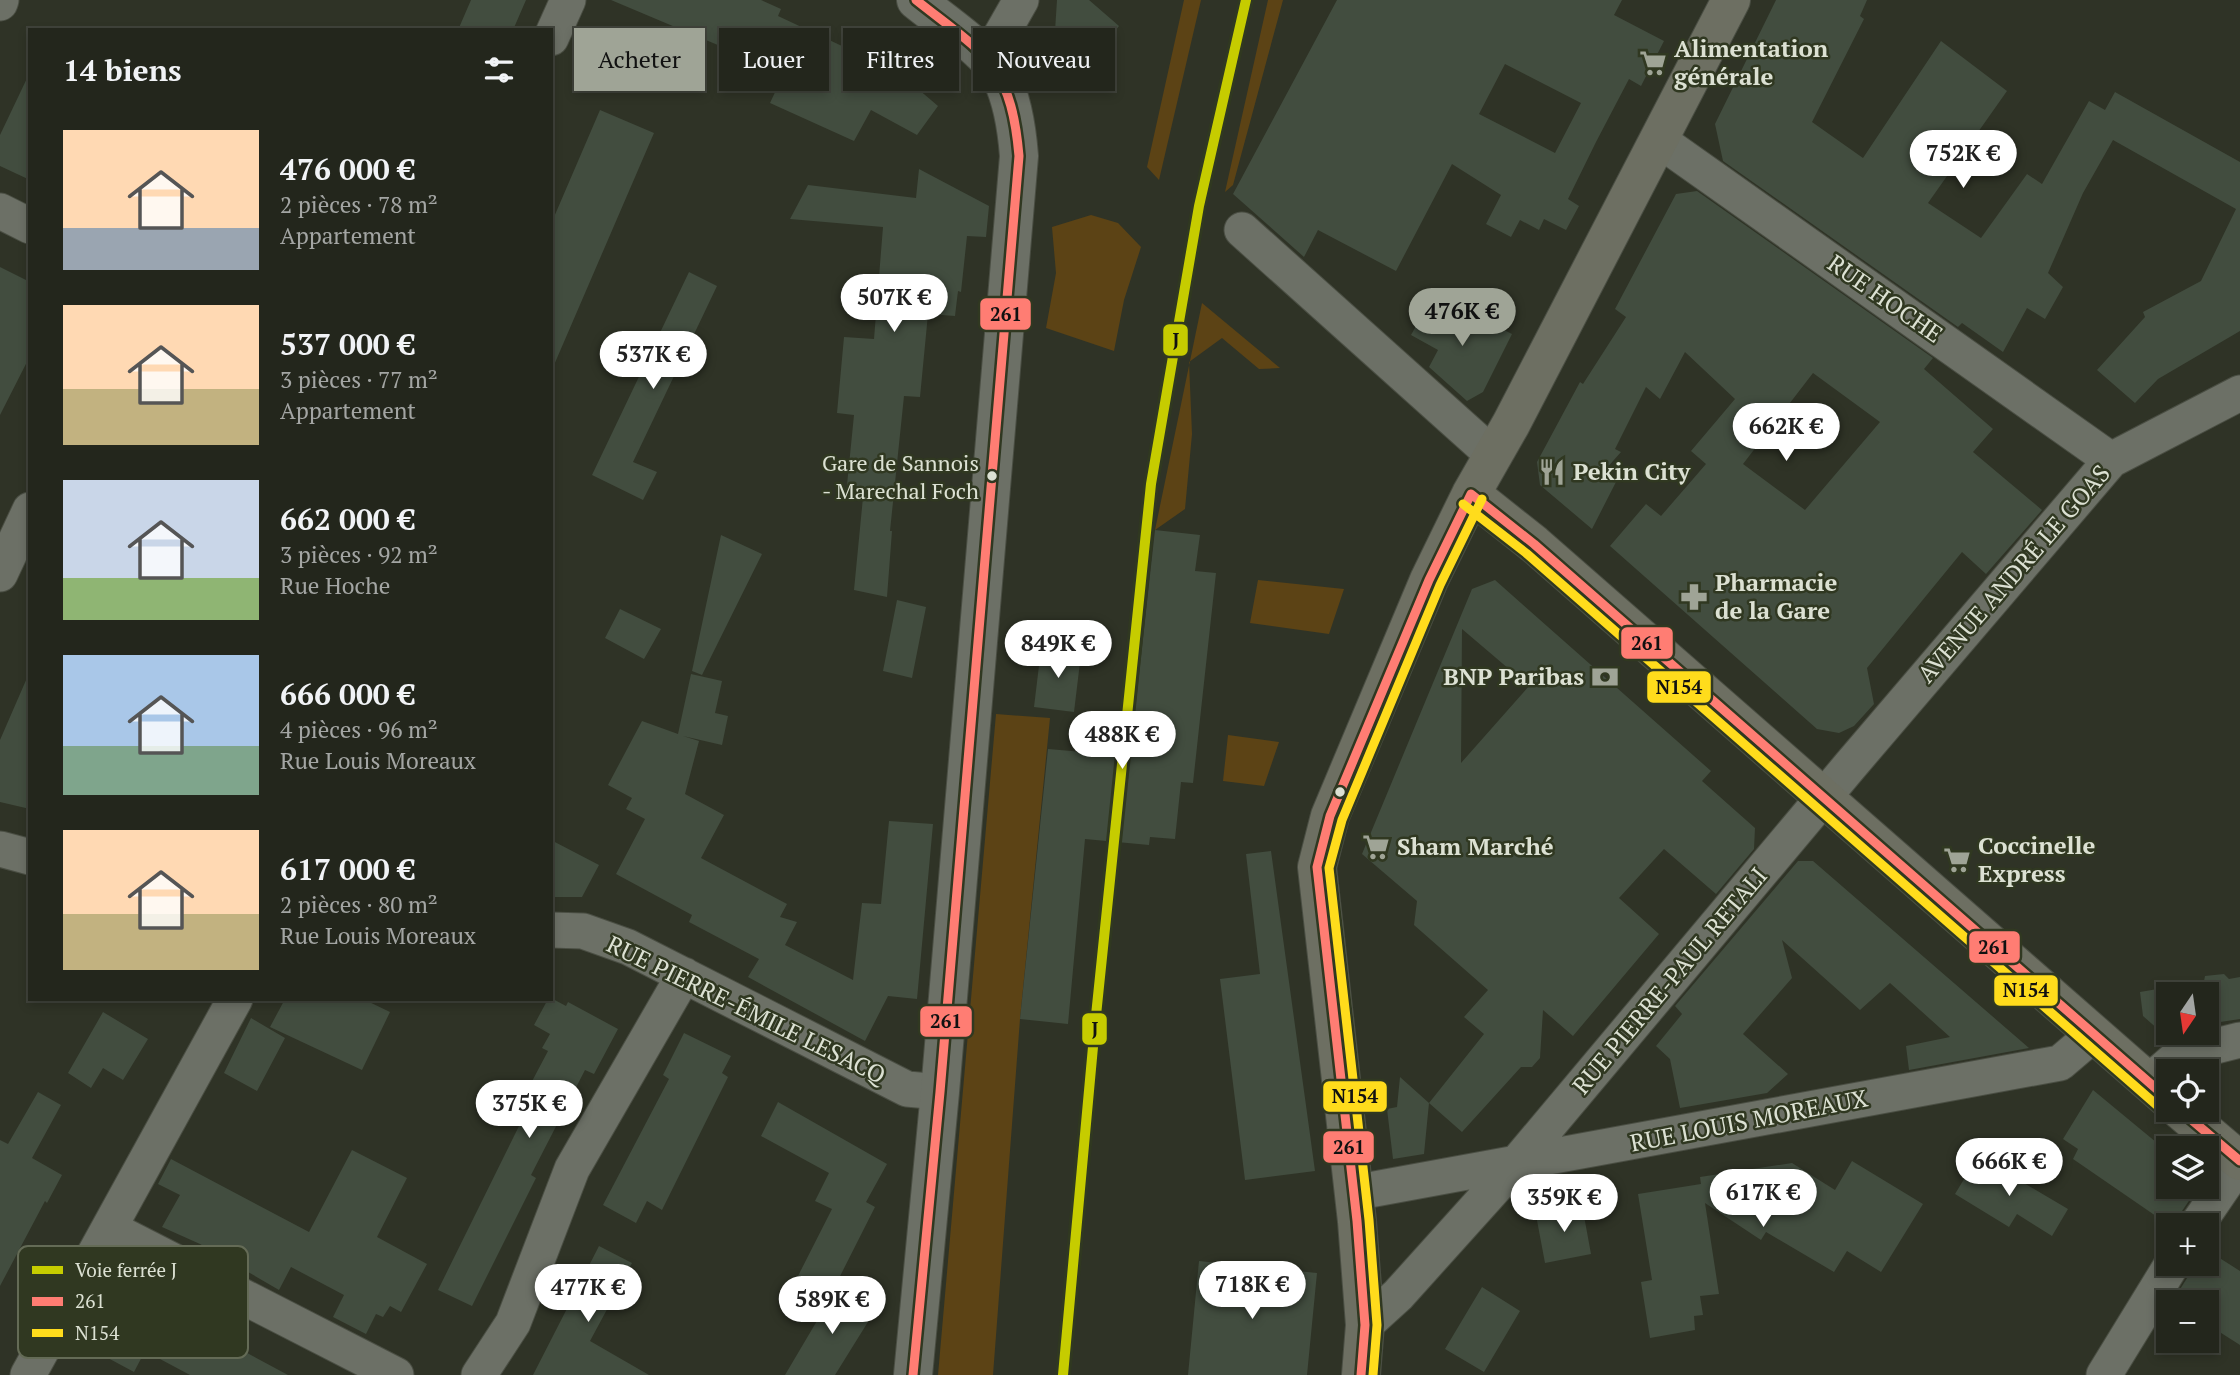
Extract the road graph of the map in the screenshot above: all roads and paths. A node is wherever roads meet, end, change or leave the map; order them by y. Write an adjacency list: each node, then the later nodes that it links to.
1 (568, 0): 6 (street)
2 (916, 0): 7 (street)
3 (1021, 0): 5 (street)
4 (1731, 0): 9 (main road)
5 (1005, 28)
6 (553, 34)
7 (973, 47)
8 (1005, 91): 29 (street)
9 (1659, 141): 14 (main road); 15 (street, RUE HOCHE)
10 (0, 211): 11 (street)
11 (28, 225)
12 (1242, 230): 14 (street)
13 (2240, 393): 15 (street, AVENUE ANDRÉ LE GOAS)
14 (1493, 455): 16 (main road)
15 (2111, 460): 19 (street, AVENUE ANDRÉ LE GOAS)
16 (1471, 494): 19 (main road); 33 (main road)
17 (28, 514): 18 (street)
18 (0, 574)
19 (1824, 798): 25 (main road); 32 (street, RUE PIERRE-PAUL RETALI)
20 (0, 849): 21 (street)
21 (28, 856)
22 (553, 930): 23 (street, RUE PIERRE-ÉMILE LESACQ)
23 (684, 975): 29 (street, RUE PIERRE-ÉMILE LESACQ); 44 (street)
24 (233, 1001): 35 (street)
25 (2094, 1034): 28 (main road); 32 (street, RUE LOUIS MOREAUX)
26 (2240, 1040): 27 (street)
27 (2178, 1059)
28 (2156, 1088)
29 (940, 1092): 45 (street)
30 (2194, 1122): 31 (main road)
31 (2240, 1162): 34 (street)
32 (1516, 1164): 33 (street, RUE LOUIS MOREAUX); 40 (street, RUE PIERRE-PAUL RETALI)
33 (1353, 1193): 40 (main road)
34 (2205, 1213)
35 (109, 1228): 36 (street); 37 (street)
36 (99, 1246)
37 (144, 1246)
38 (2165, 1276): 47 (street)
39 (248, 1299): 43 (street)
40 (1365, 1325): 46 (main road)
41 (37, 1358): 42 (street)
42 (28, 1375)
43 (396, 1375)
44 (479, 1375)
45 (913, 1375)
46 (1361, 1375)
47 (2104, 1375)

